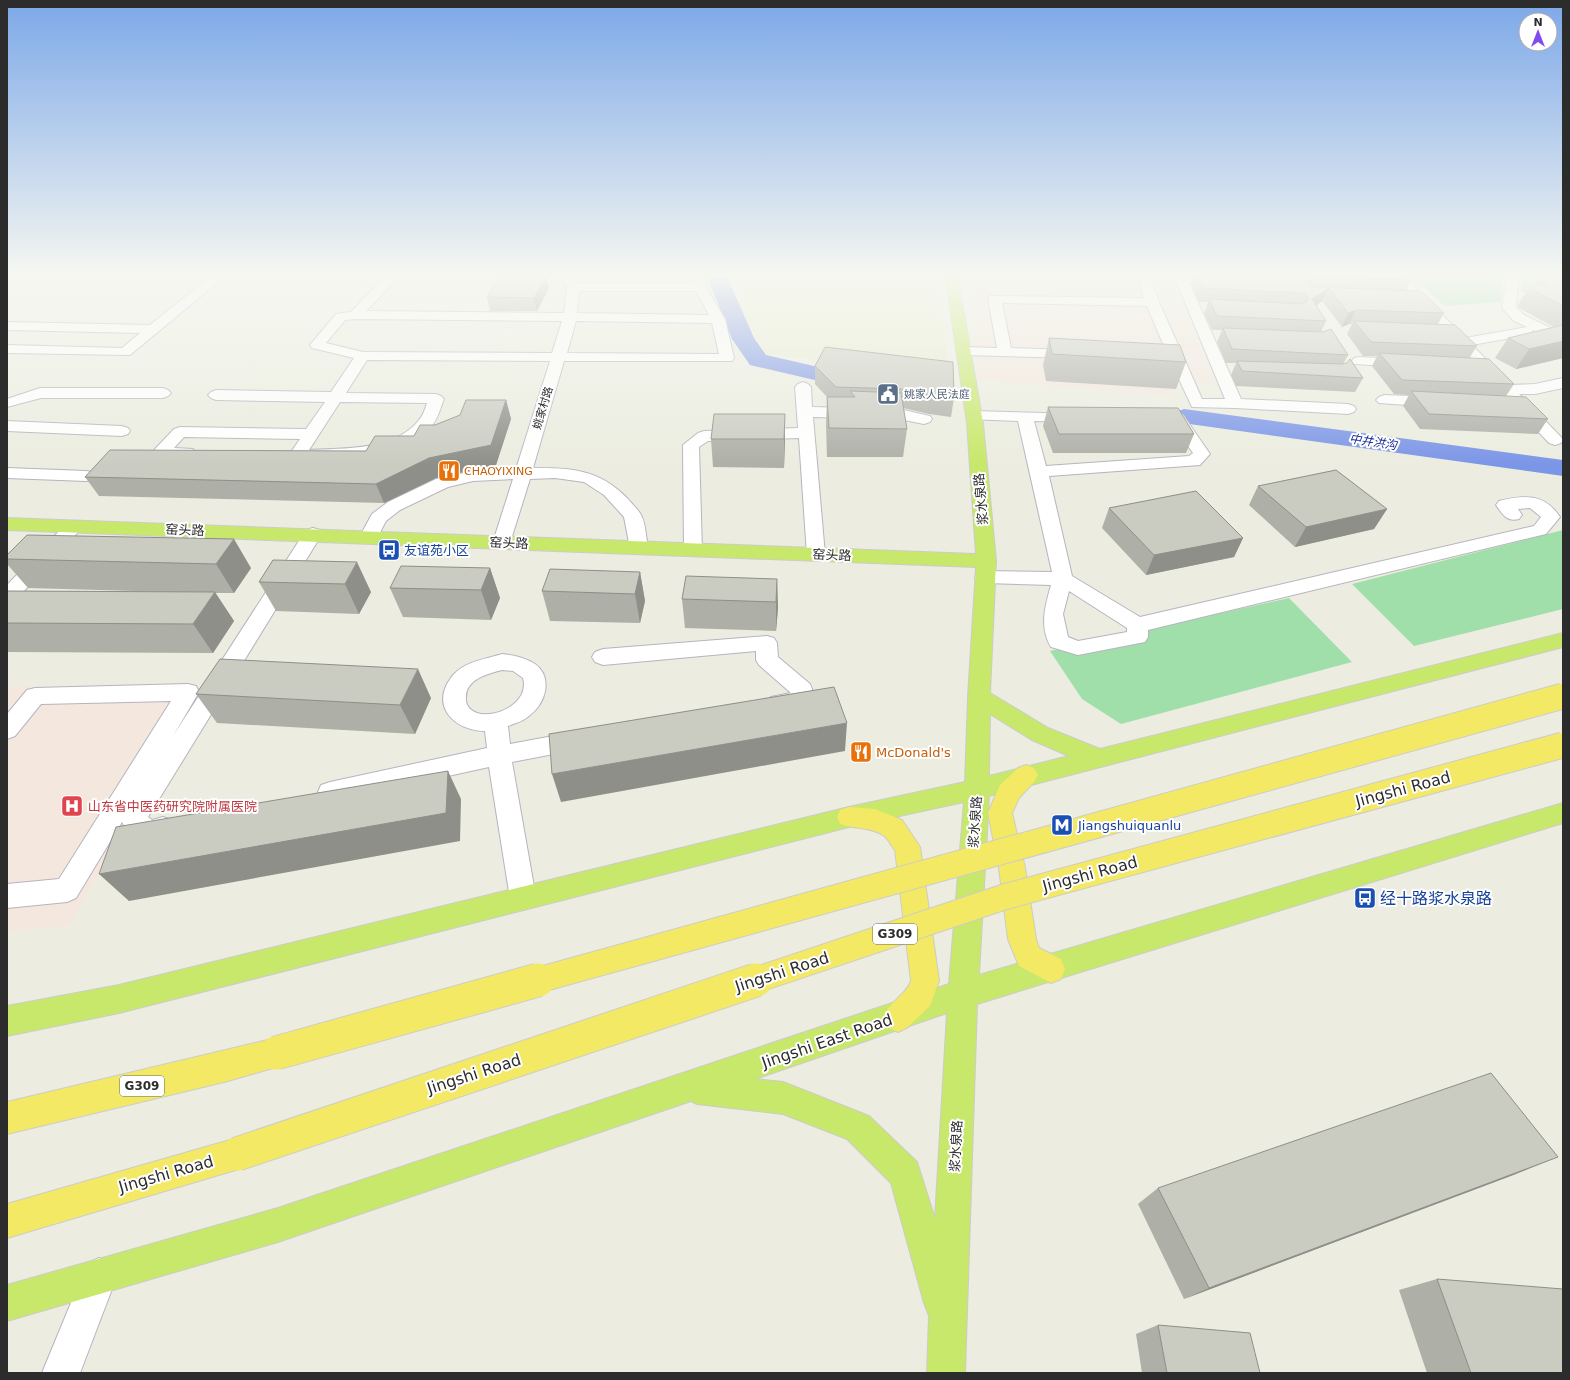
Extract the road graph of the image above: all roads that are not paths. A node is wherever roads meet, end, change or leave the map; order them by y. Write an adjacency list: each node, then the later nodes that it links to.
1 (142, 337): 11 (street)
2 (324, 337): 16 (street)
3 (564, 337): 17 (street, 姚家村路)
4 (722, 337): 17 (street)
5 (962, 337): 12 (main road, 浆水泉路)
6 (1002, 337): 13 (street)
7 (1167, 337): 18 (street)
8 (1207, 337): 23 (street)
9 (1462, 337): 10 (street)
10 (1456, 338): 22 (street)
11 (7, 349)
12 (964, 351): 13 (street); 39 (main road, 浆水泉路)
13 (1005, 352): 14 (street)
14 (1088, 354)
15 (1144, 355): 18 (street)
16 (363, 356): 17 (street); 30 (street)
17 (558, 356): 52 (street, 姚家村路)
18 (1175, 356): 33 (street)
19 (1359, 361): 20 (street)
20 (1414, 364)
21 (1460, 366): 22 (street)
22 (1484, 367): 27 (street)
23 (1220, 368): 24 (street); 33 (street)
24 (1235, 369)
25 (1563, 383): 27 (street)
26 (803, 387): 38 (street)
27 (1506, 390): 36 (street)
28 (164, 393): 32 (street)
29 (216, 395): 30 (street)
30 (336, 397): 47 (street); 47 (street)
31 (1384, 400): 34 (street)
32 (8, 403)
33 (1235, 403): 37 (street)
34 (1452, 403)
35 (1498, 404): 36 (street)
36 (1521, 405): 48 (street)
37 (1348, 409)
38 (805, 412): 43 (street); 46 (street)
39 (974, 416): 40 (street); 63 (main road, 浆水泉路)
40 (1025, 417): 41 (street); 50 (street)
41 (1093, 418)
42 (1154, 418): 50 (street)
43 (924, 419)
44 (7, 426): 45 (street)
45 (122, 431)
46 (807, 433): 61 (street); 62 (street)
47 (311, 434): 49 (street)
48 (1555, 440)
49 (199, 453)
50 (1039, 472): 64 (street)
51 (7, 473): 53 (street)
52 (523, 474): 58 (street); 59 (street, 姚家村路); 60 (street)
53 (86, 476)
54 (1513, 515): 66 (street)
55 (7, 524): 56 (main road, 窑头路)
56 (73, 527): 57 (main road, 窑头路); 65 (street)
57 (313, 534): 58 (main road, 窑头路); 83 (street)
58 (369, 536): 59 (main road, 窑头路)
59 (502, 542): 60 (main road, 窑头路)
60 (639, 548): 61 (main road, 窑头路)
61 (693, 550): 62 (main road, 窑头路)
62 (816, 555): 63 (main road, 窑头路)
63 (986, 569): 64 (street); 70 (main road, 浆水泉路)
64 (1063, 579): 66 (street); 66 (street)
65 (12, 602)
66 (1137, 625)
67 (1563, 640): 77 (main road)
68 (603, 657): 71 (street)
69 (1563, 696): 91 (highway, G309, bridge)
70 (979, 698): 77 (main road); 79 (main road, 浆水泉路)
71 (762, 706)
72 (496, 722): 76 (street)
73 (7, 730): 84 (street)
74 (599, 737): 76 (street)
75 (1563, 745): 92 (highway, Jingshi Road / G309, bridge)
76 (499, 755): 80 (street); 85 (street)
77 (1099, 759): 78 (main road)
78 (1026, 775): 79 (main road); 86 (highway)
79 (977, 789): 82 (main road); 87 (main road, 浆水泉路)
80 (312, 796)
81 (1563, 813): 86 (main road)
82 (849, 817): 85 (main road); 88 (highway)
83 (187, 823)
84 (7, 896)
85 (523, 898): 89 (main road)
86 (1051, 969): 87 (main road)
87 (963, 994): 88 (main road, Jingshi East Road); 95 (main road, 浆水泉路)
88 (898, 1018): 90 (main road, Jingshi East Road)
89 (7, 1021)
90 (690, 1087): 93 (main road); 95 (main road)
91 (7, 1118)
92 (7, 1221)
93 (99, 1276): 94 (main road); 96 (street)
94 (7, 1303)
95 (947, 1323): 97 (main road, 浆水泉路)
96 (61, 1373)
97 (946, 1373)

